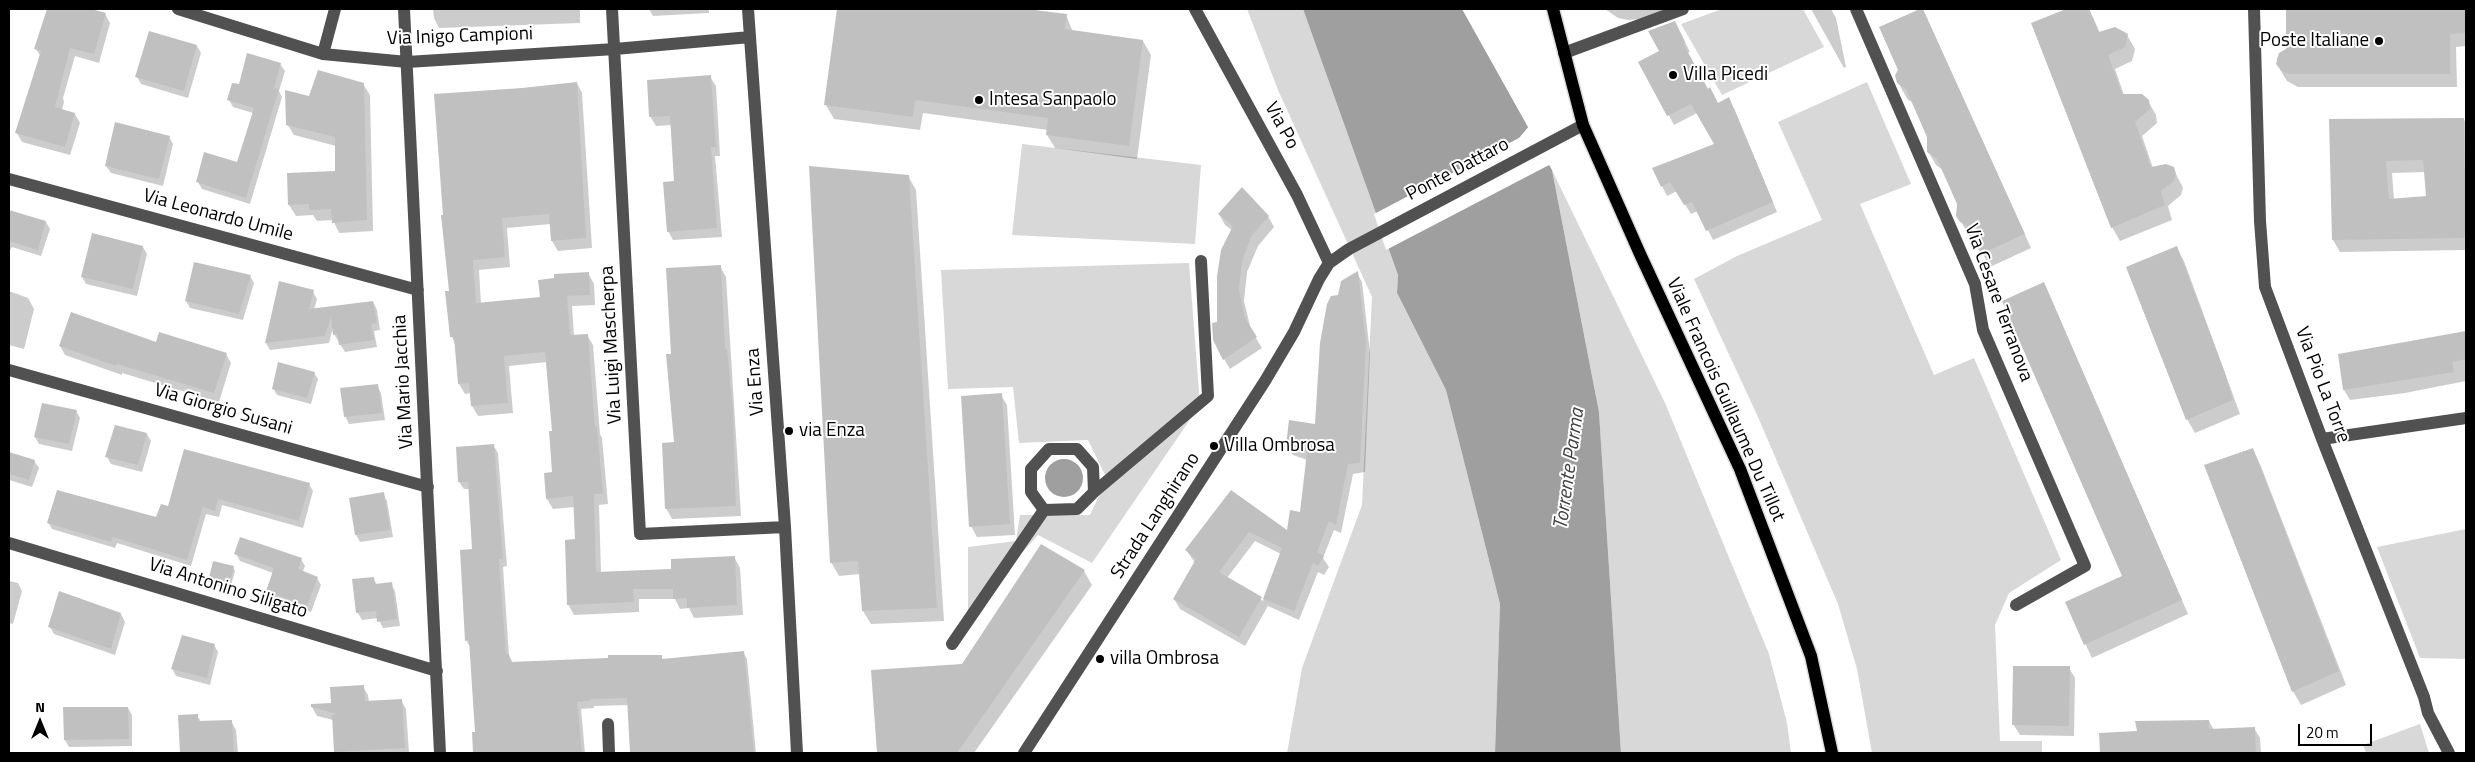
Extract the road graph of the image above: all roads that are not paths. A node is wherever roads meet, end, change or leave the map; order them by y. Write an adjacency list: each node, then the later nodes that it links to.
1 (178, 9): 14 (street, Via Inigo Campioni)
2 (335, 9): 14 (street)
3 (404, 9): 15 (street, Via Mario Jacchia)
4 (612, 9): 12 (street, Via Luigi Mascherpa)
5 (748, 9): 11 (street, Via Enza)
6 (1196, 9): 20 (street, Via Po)
7 (1553, 9): 13 (main road, Viale Francois Guillaume Du Tillot)
8 (1682, 9): 13 (street)
9 (1856, 9): 30 (street, Via Cesare Terranova)
10 (2254, 9): 24 (street, Via Pio La Torre)
11 (750, 37): 12 (street, Via Inigo Campioni); 28 (street, Via Enza)
12 (615, 49): 15 (street, Via Inigo Campioni); 28 (street, Via Luigi Mascherpa)
13 (1564, 53): 16 (main road, Viale Francois Guillaume Du Tillot)
14 (323, 54): 15 (street, Via Inigo Campioni)
15 (407, 62): 21 (street, Via Mario Jacchia)
16 (1583, 125): 18 (street, Ponte Dattaro); 38 (main road, Viale Francois Guillaume Du Tillot)
17 (9, 179): 21 (street, Via Leonardo Umile)
18 (1349, 249): 20 (street, Strada Langhirano)
19 (1201, 261): 26 (street)
20 (1330, 264): 37 (street, Strada Langhirano)
21 (418, 290): 25 (street, Via Mario Jacchia)
22 (9, 370): 25 (street, Via Giorgio Susani)
23 (2466, 418): 24 (street)
24 (2322, 439): 39 (street, Via Pio La Torre)
25 (428, 487): 32 (street, Via Mario Jacchia)
26 (1094, 492): 27 (street); 27 (street)
27 (1044, 510): 31 (street)
28 (785, 527): 36 (street, Via Enza)
29 (9, 543): 32 (street, Via Antonino Siligato)
30 (2016, 605)
31 (952, 644)
32 (437, 671): 34 (street, Via Mario Jacchia)
33 (608, 724): 35 (street)
34 (440, 753)
35 (609, 753)
36 (797, 753)
37 (1024, 753)
38 (1832, 753)
39 (2449, 753)

